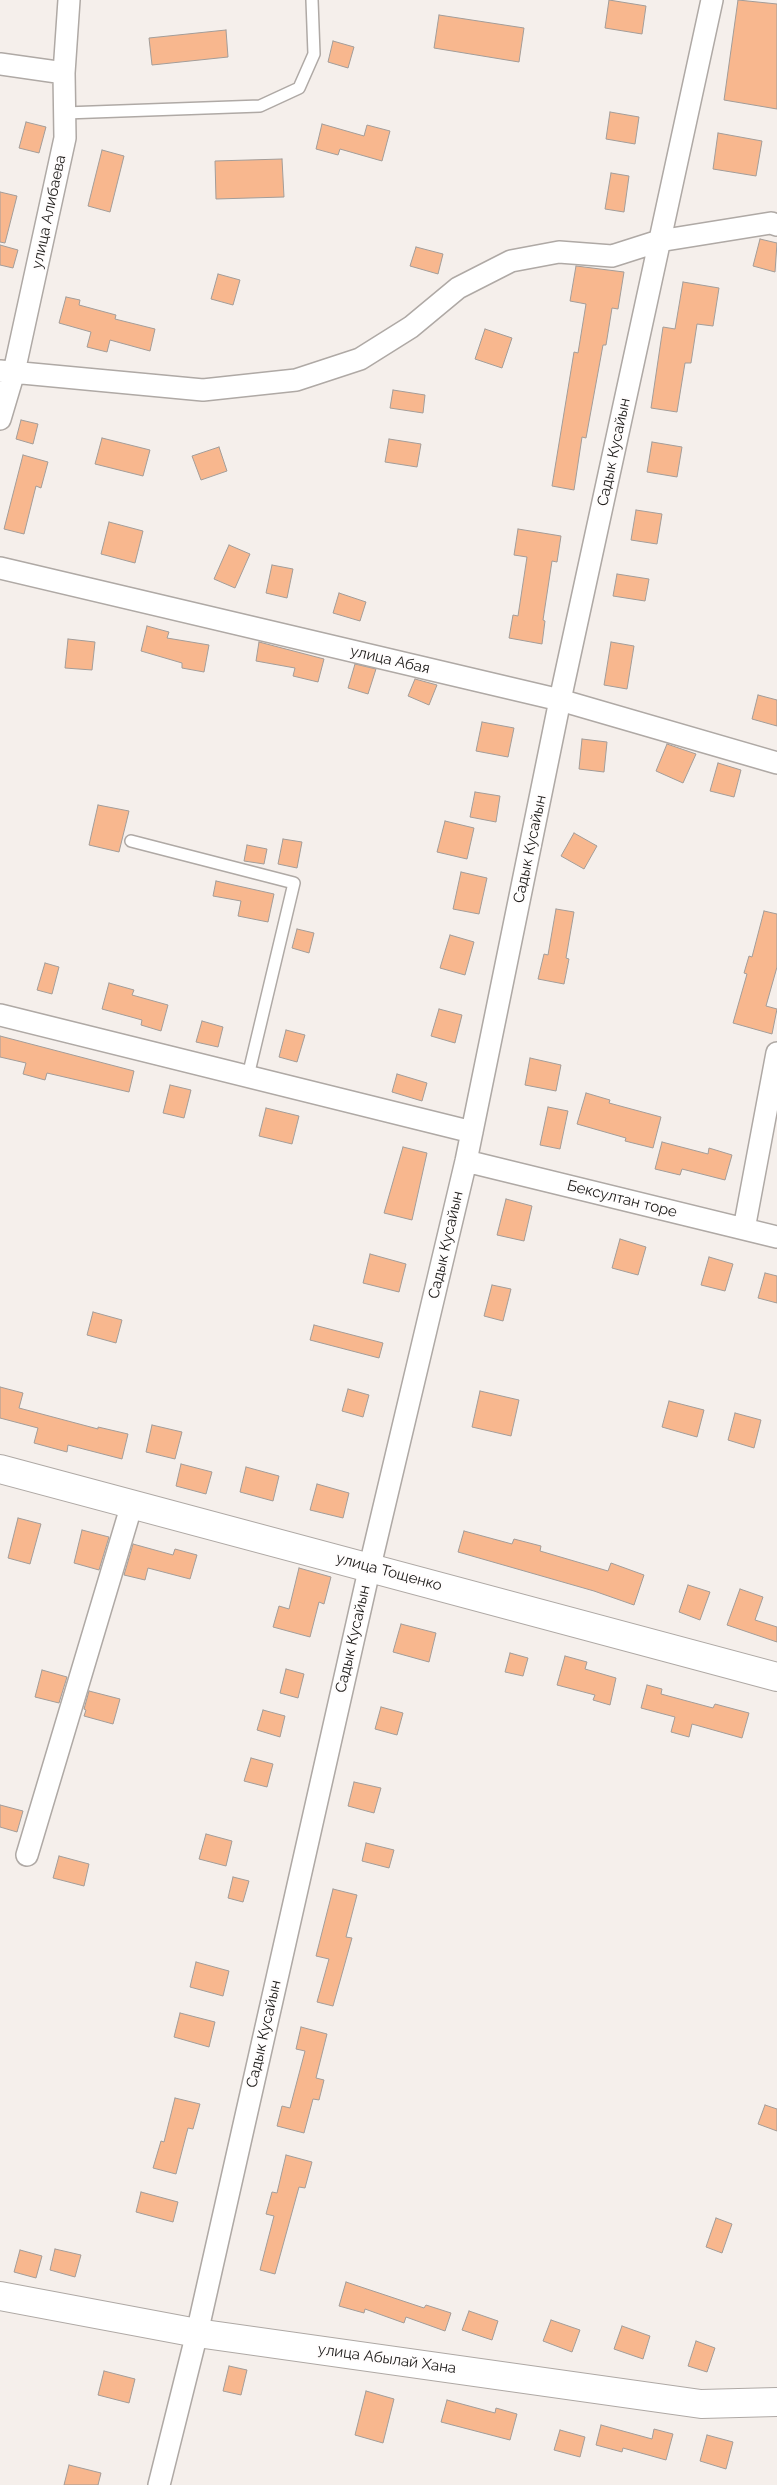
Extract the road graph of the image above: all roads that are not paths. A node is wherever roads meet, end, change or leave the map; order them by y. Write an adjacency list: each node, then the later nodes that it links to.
1 (69, 0): 5 (street, улица Алибаева)
2 (312, 0): 6 (lane)
3 (712, 0): 8 (street, Садык Кусайын)
4 (0, 64): 5 (street)
5 (64, 73): 6 (street, улица Алибаева)
6 (65, 113): 9 (street, улица Алибаева)
7 (777, 225): 8 (street)
8 (659, 241): 9 (street); 12 (street, Садык Кусайын)
9 (7, 371): 10 (street, улица Алибаева)
10 (0, 419)
11 (0, 568): 12 (street, улица Абая)
12 (560, 700): 13 (street, улица Абая); 18 (street, Садык Кусайын)
13 (777, 763)
14 (131, 841): 17 (lane)
15 (0, 1015): 17 (street)
16 (777, 1053): 20 (street)
17 (248, 1076): 18 (street)
18 (472, 1132): 19 (street, Садык Кусайын)
19 (466, 1161): 20 (street, Бексултан торе); 24 (street, Садык Кусайын)
20 (744, 1229): 21 (street, Бексултан торе)
21 (777, 1237)
22 (0, 1469): 23 (street, улица Тощенко)
23 (132, 1504): 24 (street, улица Тощенко); 26 (street)
24 (370, 1566): 25 (street, улица Тощенко); 28 (street, Садык Кусайын)
25 (777, 1677)
26 (27, 1855)
27 (0, 2296): 28 (street, улица Абылай Хана)
28 (197, 2333): 29 (street, улица Абылай Хана); 30 (street, Садык Кусайын)
29 (777, 2402)
30 (159, 2485)

